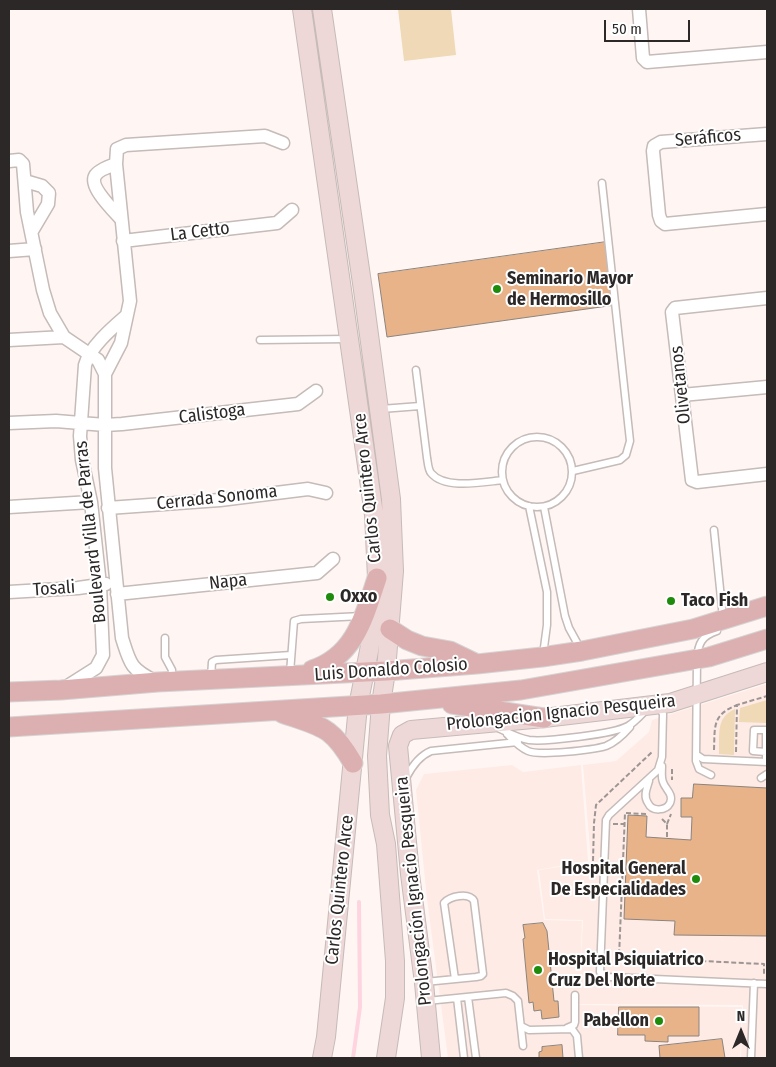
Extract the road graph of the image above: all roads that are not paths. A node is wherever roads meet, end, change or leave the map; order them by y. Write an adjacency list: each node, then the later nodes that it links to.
1 (302, 9): 22 (main road, Carlos Quintero Arce)
2 (639, 9): 4 (street)
3 (319, 10): 18 (main road, Carlos Quintero Arce)
4 (767, 52)
5 (767, 134): 12 (street, Seráficos)
6 (283, 143): 8 (street)
7 (9, 160): 9 (street)
8 (116, 164): 13 (street, Boulevard Villa de Parras); 13 (street)
9 (25, 181): 14 (street); 14 (street)
10 (602, 183): 37 (lane)
11 (292, 210): 15 (street, La Cetto)
12 (767, 214)
13 (121, 219): 15 (street, Boulevard Villa de Parras)
14 (32, 231): 16 (street)
15 (124, 241): 20 (street, Boulevard Villa de Parras)
16 (35, 249): 17 (street); 21 (street)
17 (9, 251)
18 (363, 290): 22 (main road); 26 (main road, Carlos Quintero Arce)
19 (767, 298): 31 (street, Olivetanos)
20 (126, 316): 25 (street, Boulevard Villa de Parras); 28 (street, Boulevard Villa de Parras)
21 (64, 337): 23 (street); 25 (street)
22 (349, 339): 24 (lane); 26 (main road); 48 (main road, Carlos Quintero Arce)
23 (9, 340)
24 (260, 340)
25 (90, 354): 28 (street); 34 (street, Boulevard Villa de Parras)
26 (373, 363): 33 (main road, Carlos Quintero Arce)
27 (416, 370): 32 (lane)
28 (105, 374): 36 (street, Boulevard Villa de Parras)
29 (767, 387): 31 (street)
30 (316, 391): 36 (street, Calistoga)
31 (682, 395): 38 (street, Olivetanos)
32 (420, 406): 33 (lane); 39 (lane)
33 (380, 409): 58 (main road, Carlos Quintero Arce)
34 (81, 422): 35 (street, Calistoga); 36 (street, Calistoga); 41 (street, Boulevard Villa de Parras)
35 (9, 423)
36 (105, 425): 45 (street, Boulevard Villa de Parras)
37 (573, 471): 39 (lane); 44 (lane)
38 (767, 474)
39 (503, 480): 42 (lane)
40 (326, 493): 45 (street, Cerrada Sonoma)
41 (91, 502): 43 (street); 49 (street, Boulevard Villa de Parras)
42 (529, 506): 44 (lane); 53 (lane)
43 (9, 507)
44 (544, 507): 51 (lane)
45 (108, 508): 50 (street, Boulevard Villa de Parras)
46 (714, 530): 57 (lane)
47 (333, 559): 50 (street, Napa)
48 (377, 578): 56 (main road); 66 (main road, Carlos Quintero Arce)
49 (100, 585): 50 (street, Napa); 52 (street, Tosali); 72 (street, Boulevard Villa de Parras)
50 (116, 588): 71 (street, Boulevard Villa de Parras)
51 (561, 591): 53 (lane); 61 (lane)
52 (9, 592)
53 (547, 592): 63 (lane)
54 (764, 611): 55 (lane); 57 (main road, Luis Donaldo Colosio)
55 (767, 612)
56 (363, 616): 62 (lane); 69 (main road)
57 (723, 624): 61 (main road, Luis Donaldo Colosio); 64 (lane)
58 (390, 630): 65 (main road); 67 (main road, Carlos Quintero Arce)
59 (165, 638): 71 (lane)
60 (767, 639): 64 (main road, Luis Donaldo Colosio)
61 (582, 651): 63 (main road, Luis Donaldo Colosio)
62 (291, 655): 69 (lane); 70 (lane)
63 (542, 657): 65 (main road, Luis Donaldo Colosio)
64 (697, 659): 74 (lane); 75 (main road, Luis Donaldo Colosio)
65 (477, 664): 67 (main road, Luis Donaldo Colosio)
66 (365, 671): 67 (main road, Luis Donaldo Colosio); 69 (main road, Luis Donaldo Colosio); 77 (main road, Carlos Quintero Arce)
67 (386, 671): 76 (main road, Carlos Quintero Arce)
68 (767, 672): 74 (main road, Prolongacion Ignacio Pesqueira)
69 (291, 676): 70 (main road, Luis Donaldo Colosio)
70 (211, 680): 71 (main road, Luis Donaldo Colosio)
71 (165, 682): 72 (main road, Luis Donaldo Colosio)
72 (61, 690): 73 (main road, Luis Donaldo Colosio)
73 (9, 692)
74 (698, 695): 79 (main road, Prolongacion Ignacio Pesqueira); 88 (lane)
75 (421, 699): 76 (main road, Luis Donaldo Colosio); 80 (main road)
76 (381, 704): 77 (main road, Luis Donaldo Colosio); 96 (main road, Carlos Quintero Arce)
77 (358, 706): 78 (main road, Luis Donaldo Colosio); 91 (main road, Carlos Quintero Arce)
78 (274, 710): 82 (main road, Luis Donaldo Colosio); 91 (main road)
79 (643, 713): 80 (main road, Prolongacion Ignacio Pesqueira); 85 (lane); 86 (lane); 89 (lane)
80 (544, 718): 81 (main road, Prolongacion Ignacio Pesqueira)
81 (486, 723): 83 (main road, Prolongacion Ignacio Pesqueira); 84 (lane)
82 (9, 726)
83 (411, 730): 95 (main road, Prolongación Ignacio Pesqueira)
84 (502, 730): 85 (lane); 86 (lane)
85 (529, 740): 86 (lane)
86 (516, 743): 95 (lane)
87 (766, 752): 90 (lane)
88 (696, 755): 90 (lane); 92 (lane)
89 (662, 762): 93 (lane); 94 (lane)
90 (766, 762)
91 (353, 763): 111 (main road, Carlos Quintero Arce)
92 (711, 776)
93 (647, 782): 94 (lane); 94 (lane); 100 (lane)
94 (664, 784)
95 (403, 786): 97 (main road, Prolongación Ignacio Pesqueira)
96 (386, 844): 97 (main road); 112 (main road, Carlos Quintero Arce)
97 (410, 874): 99 (main road, Prolongación Ignacio Pesqueira)
98 (455, 979): 98 (lane); 99 (lane)
99 (424, 983): 105 (main road, Prolongación Ignacio Pesqueira)
100 (754, 983): 101 (lane); 117 (lane)
101 (767, 984)
102 (574, 995): 106 (lane)
103 (468, 997): 104 (lane); 107 (lane); 115 (lane)
104 (457, 998): 105 (lane); 114 (lane)
105 (426, 1001): 113 (main road, Prolongación Ignacio Pesqueira)
106 (576, 1017): 108 (lane); 109 (lane)
107 (521, 1026): 108 (lane); 110 (lane)
108 (567, 1028): 109 (lane)
109 (577, 1036): 116 (lane)
110 (523, 1046)
111 (322, 1058)
112 (386, 1058)
113 (431, 1058)
114 (464, 1058)
115 (476, 1058)
116 (579, 1058)
117 (751, 1058)

